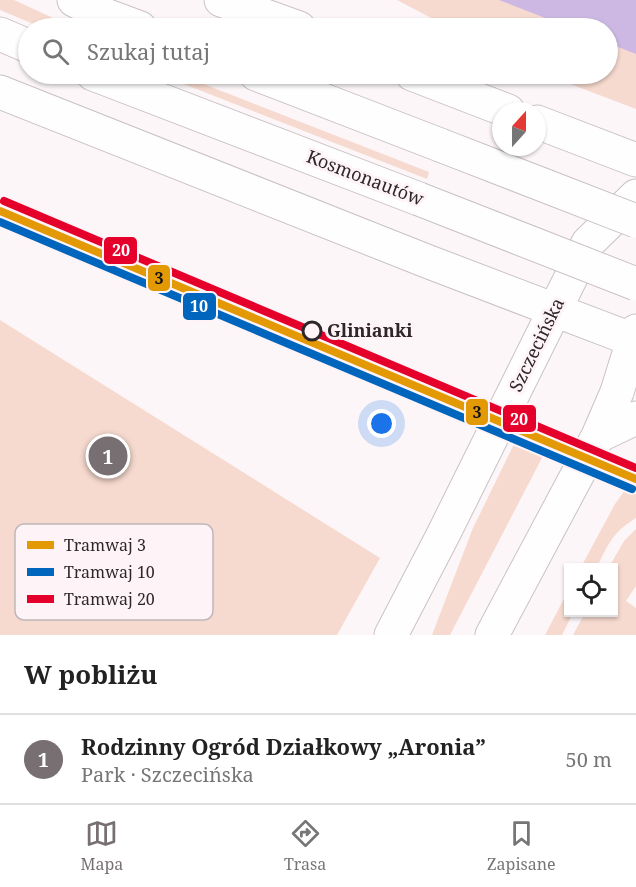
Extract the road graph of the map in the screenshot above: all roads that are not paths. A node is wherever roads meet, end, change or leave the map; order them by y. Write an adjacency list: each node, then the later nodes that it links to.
1 (74, 0): 3 (main road)
2 (221, 0): 4 (main road)
3 (113, 18)
4 (271, 18)
5 (0, 34): 6 (main road)
6 (18, 42)
7 (119, 84): 16 (main road, Kosmonautów, bridge)
8 (282, 84): 15 (main road, bridge)
9 (438, 84): 11 (main road)
10 (0, 92): 17 (main road)
11 (492, 105)
12 (546, 125): 13 (main road)
13 (636, 160)
14 (636, 196): 17 (main road, Szczecińska)
15 (636, 221)
16 (636, 284)
17 (554, 310): 18 (main road); 21 (main road, Szczecińska)
18 (635, 337): 20 (main road)
19 (636, 418): 20 (main road)
20 (598, 436): 22 (main road)
21 (391, 635)
22 (492, 635)

